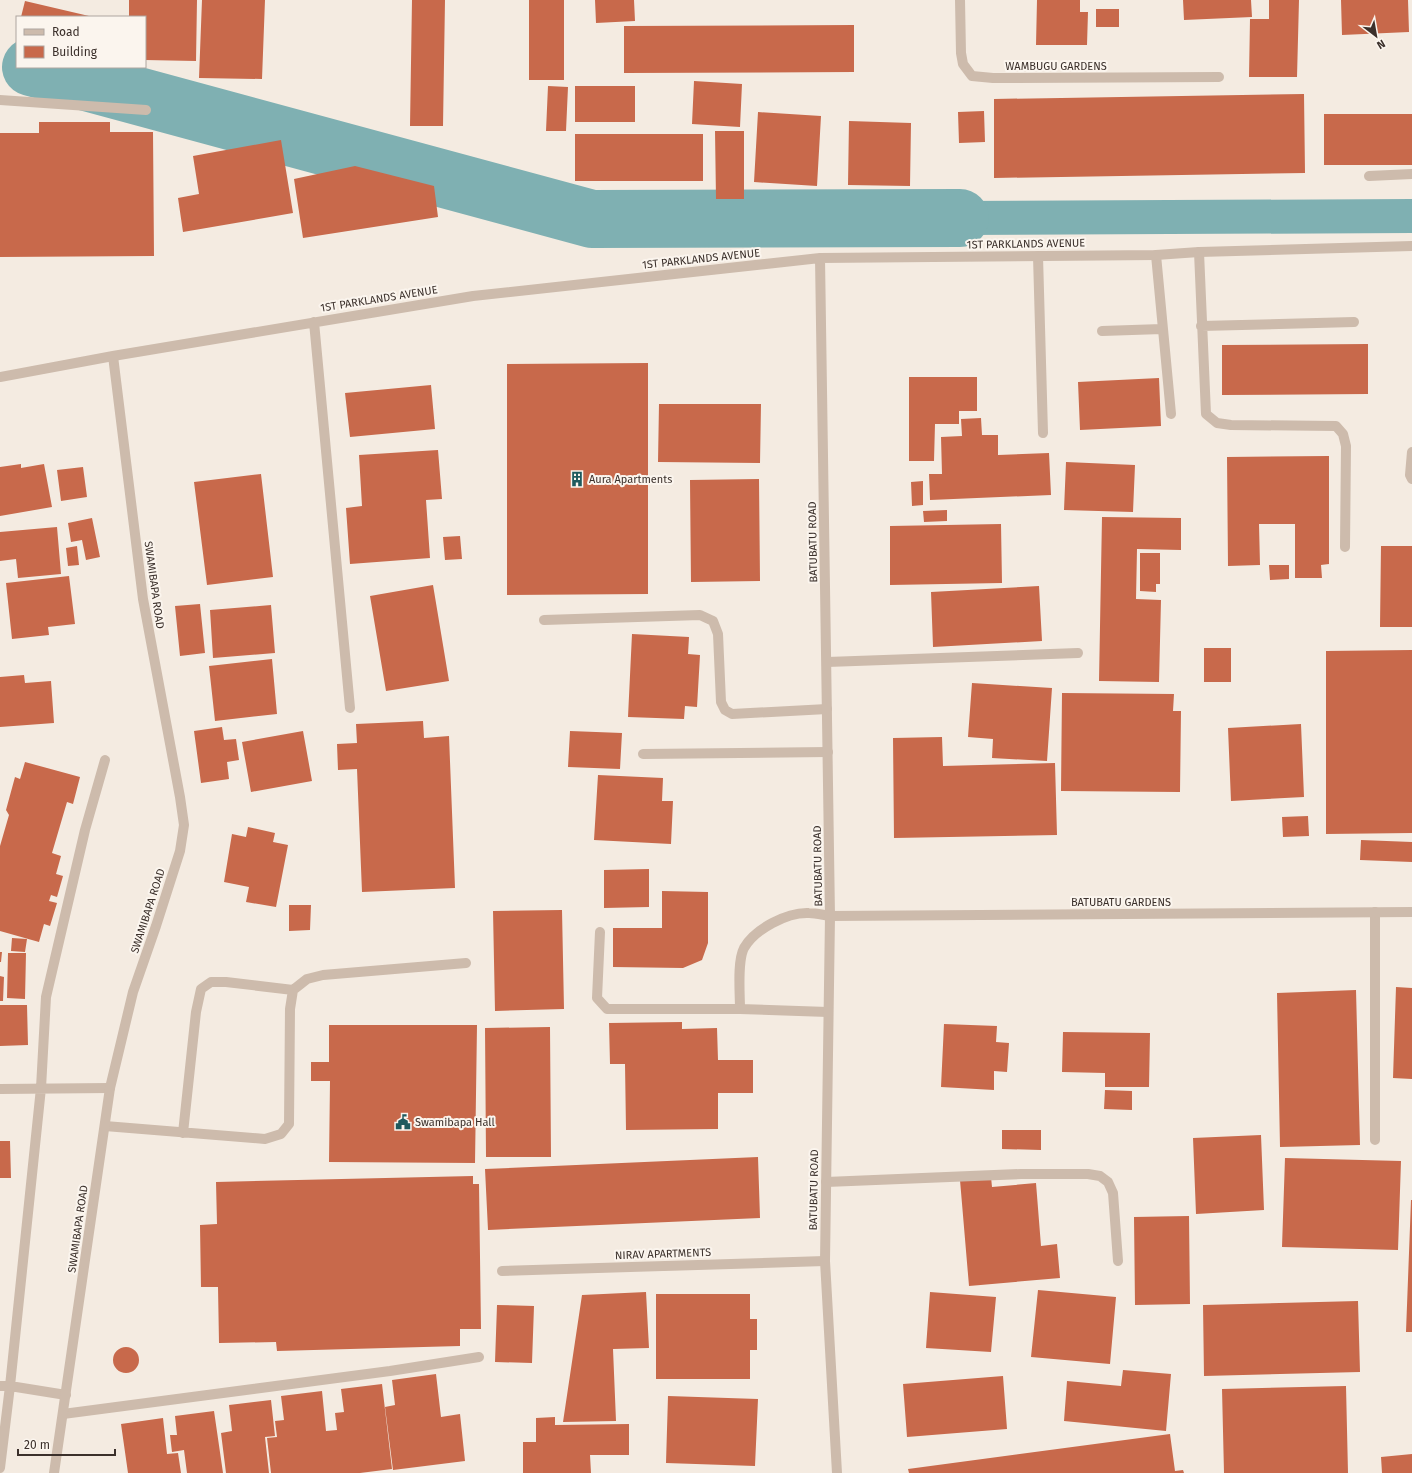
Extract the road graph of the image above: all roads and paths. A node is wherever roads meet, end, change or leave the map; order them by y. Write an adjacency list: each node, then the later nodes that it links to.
1 (960, 0): 2 (street, WAMBUGU GARDENS)
2 (1219, 78)
3 (0, 100): 4 (street)
4 (146, 110)
5 (1412, 174): 6 (street)
6 (1369, 176)
7 (1412, 246): 8 (street, 1ST PARKLANDS AVENUE)
8 (1199, 252): 9 (street, 1ST PARKLANDS AVENUE); 14 (street)
9 (1156, 255): 10 (street, 1ST PARKLANDS AVENUE); 15 (street)
10 (1038, 256): 11 (street, 1ST PARKLANDS AVENUE); 20 (street)
11 (820, 258): 12 (street, 1ST PARKLANDS AVENUE); 26 (street, BATUBATU ROAD)
12 (314, 322): 17 (street, 1ST PARKLANDS AVENUE); 27 (street)
13 (1354, 322): 14 (street)
14 (1201, 326): 23 (street)
15 (1162, 329): 16 (street); 19 (street)
16 (1102, 331)
17 (113, 356): 18 (street, 1ST PARKLANDS AVENUE); 41 (street, SWAMIBAPA ROAD)
18 (0, 377)
19 (1171, 414)
20 (1043, 433)
21 (1412, 452): 22 (street)
22 (1412, 478)
23 (1344, 547)
24 (544, 620): 28 (street)
25 (1078, 653): 26 (street)
26 (827, 662): 28 (street, BATUBATU ROAD)
27 (350, 708)
28 (827, 709): 29 (street, BATUBATU ROAD)
29 (828, 752): 30 (street); 34 (street, BATUBATU ROAD)
30 (644, 754)
31 (105, 760): 40 (street)
32 (1375, 912): 33 (street, BATUBATU GARDENS); 34 (street, BATUBATU GARDENS); 45 (street)
33 (1412, 912)
34 (830, 916): 38 (street, BATUBATU GARDENS); 39 (street, BATUBATU ROAD)
35 (600, 932): 38 (street)
36 (466, 963): 37 (street)
37 (294, 990): 44 (street); 44 (street)
38 (740, 1009): 39 (street)
39 (828, 1012): 46 (street, BATUBATU ROAD)
40 (41, 1088): 41 (street); 42 (street); 51 (street)
41 (110, 1088): 43 (street, SWAMIBAPA ROAD)
42 (0, 1089)
43 (105, 1126): 44 (street); 52 (street, SWAMIBAPA ROAD)
44 (183, 1133)
45 (1375, 1140)
46 (826, 1182): 47 (street, BATUBATU ROAD); 48 (street)
47 (825, 1261): 49 (street, NIRAV APARTMENTS); 56 (street, BATUBATU ROAD)
48 (1118, 1261)
49 (502, 1271)
50 (479, 1357): 53 (street)
51 (5, 1386): 52 (street); 54 (street)
52 (66, 1395): 53 (street, SWAMIBAPA ROAD)
53 (63, 1414): 55 (street, SWAMIBAPA ROAD)
54 (0, 1468)
55 (54, 1473)
56 (837, 1473)

